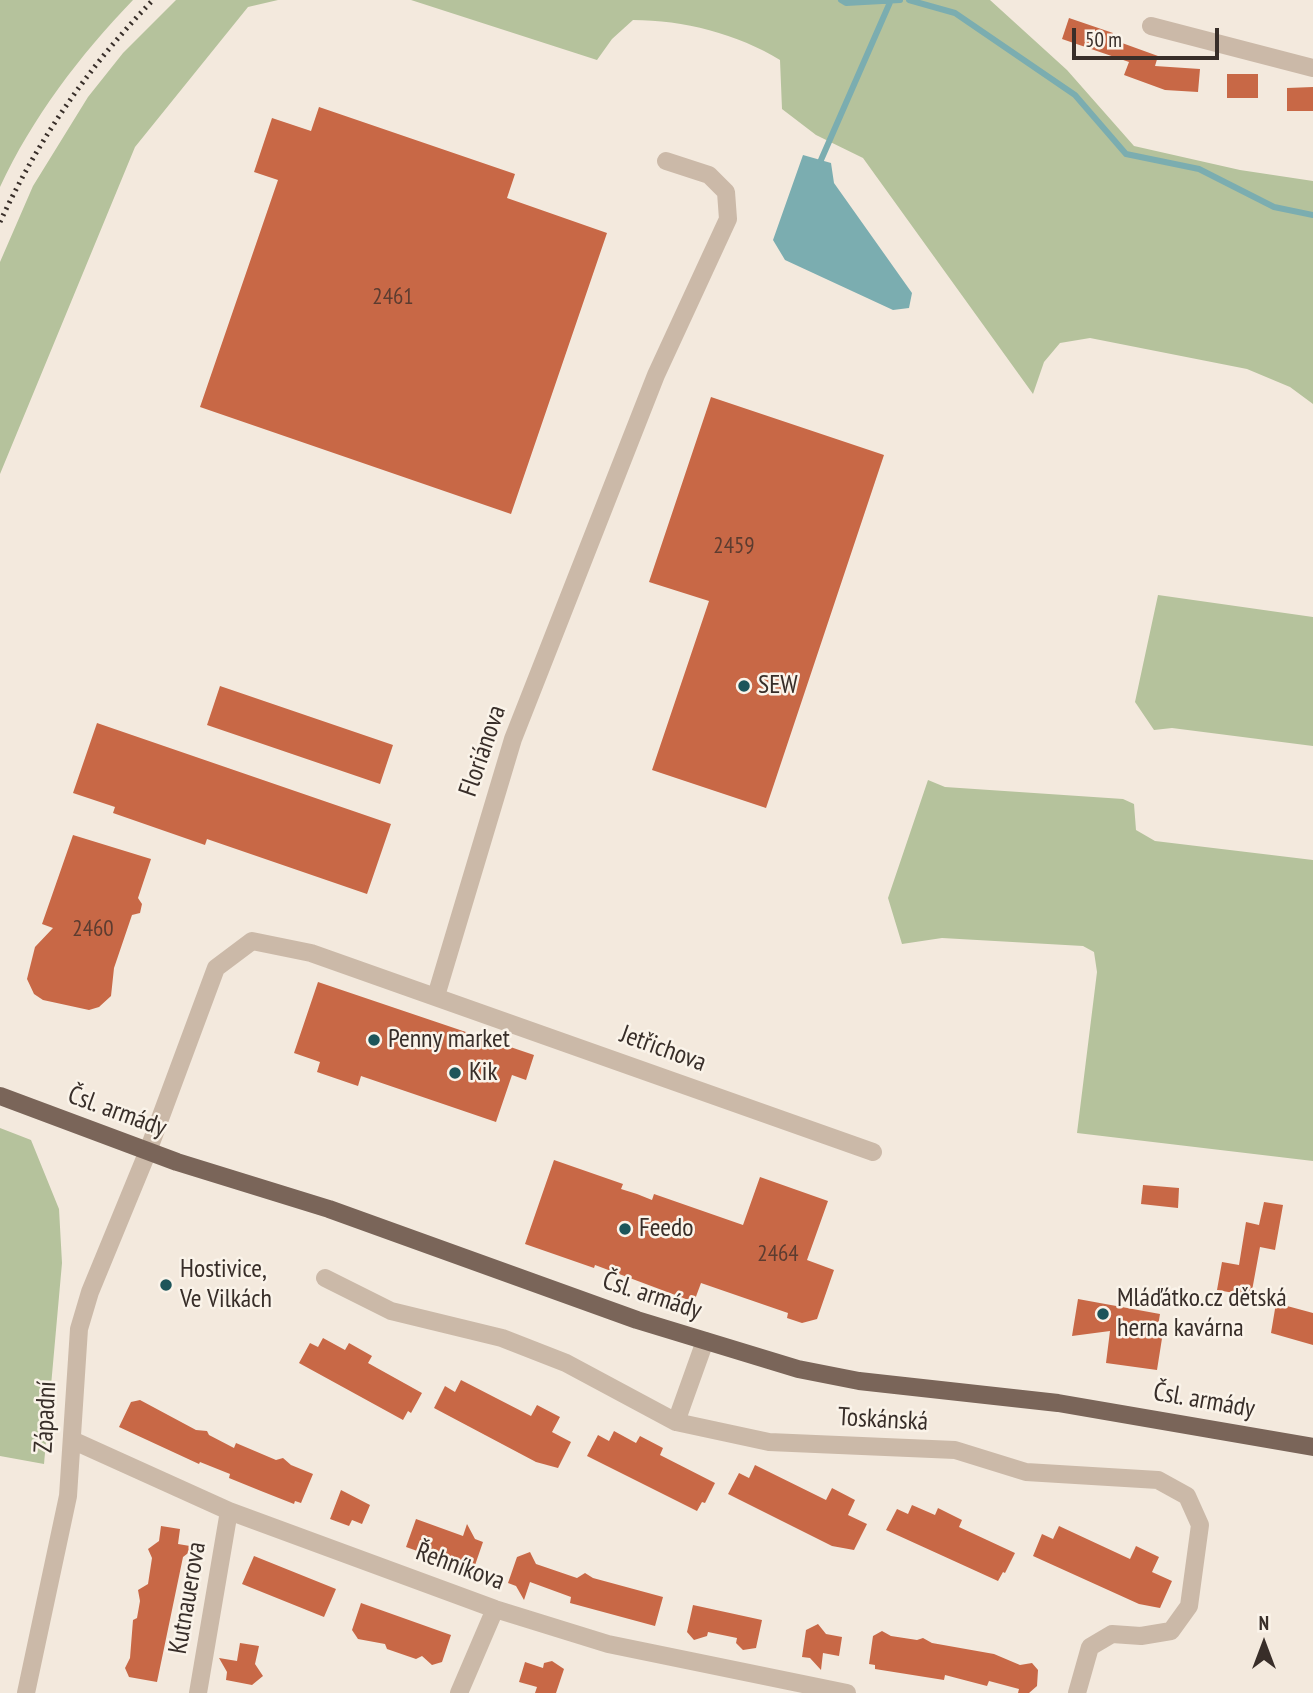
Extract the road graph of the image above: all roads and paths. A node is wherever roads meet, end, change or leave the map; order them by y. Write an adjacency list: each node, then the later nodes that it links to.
1 (1151, 26): 2 (street)
2 (1313, 68)
3 (666, 161): 4 (street, Floriánova)
4 (436, 996): 6 (street); 7 (street, Jetřichova)
5 (0, 1096): 6 (main road, Čsl. armády)
6 (148, 1152): 9 (main road, Čsl. armády); 11 (street, Západní)
7 (873, 1152)
8 (325, 1278): 10 (street, Toskánská)
9 (705, 1340): 10 (street); 12 (main road, Čsl. armády)
10 (676, 1422): 19 (street, Toskánská)
11 (72, 1440): 13 (street, Řehníkova); 15 (street, Západní)
12 (1313, 1447)
13 (229, 1511): 14 (street, Řehníkova); 16 (street, Kutnauerova)
14 (495, 1609): 17 (street); 18 (street, Řehníkova)
15 (26, 1693)
16 (198, 1693)
17 (460, 1693)
18 (847, 1693)
19 (1077, 1693)

